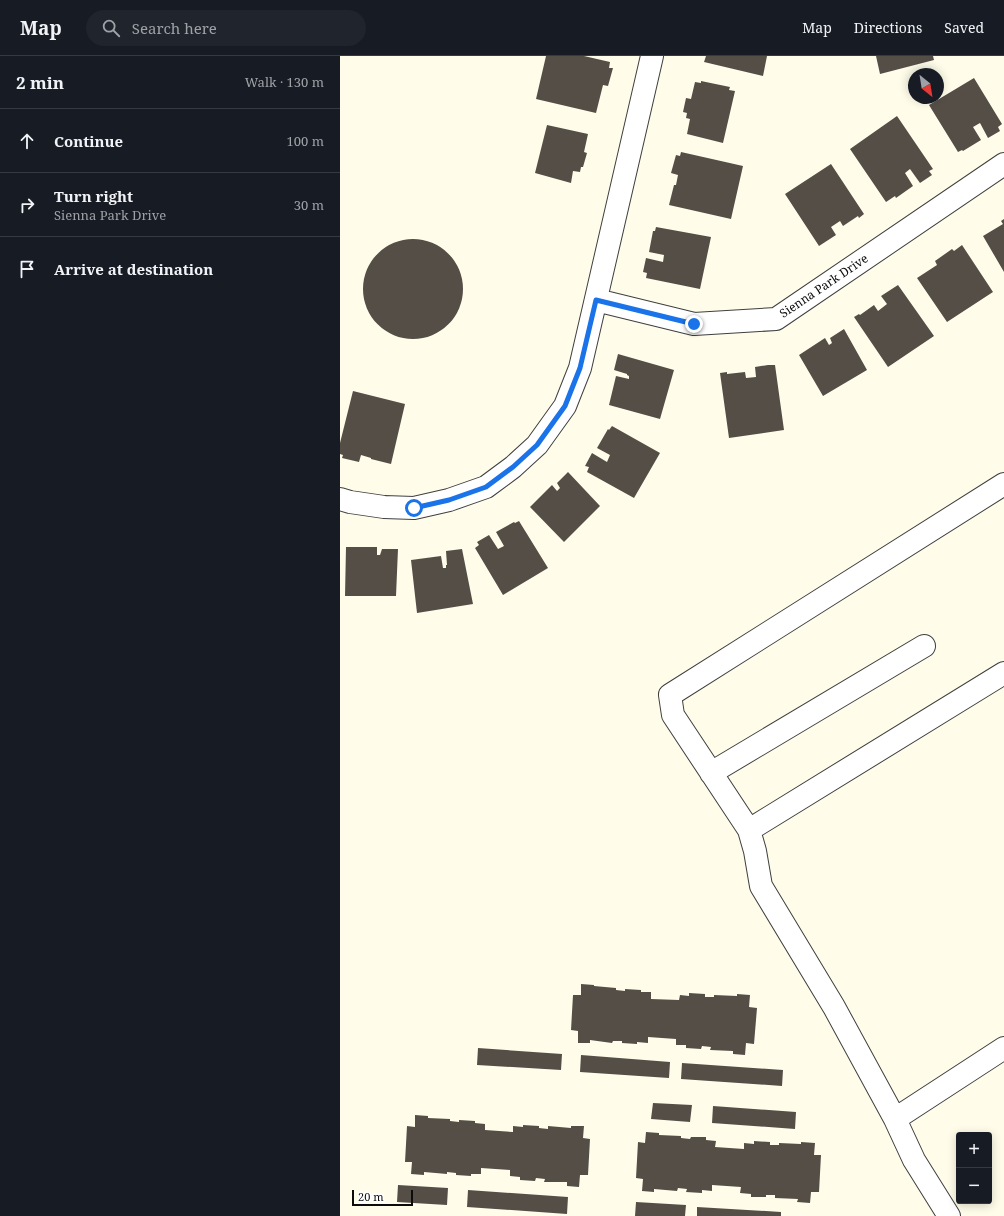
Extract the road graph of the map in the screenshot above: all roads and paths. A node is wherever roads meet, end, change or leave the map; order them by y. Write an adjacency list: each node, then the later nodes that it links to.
1 (652, 56): 3 (street)
2 (1004, 164): 3 (street, Sienna Park Drive)
3 (596, 300): 5 (street)
4 (1004, 484): 8 (street)
5 (340, 499)
6 (924, 646): 8 (street)
7 (1004, 673): 9 (street)
8 (711, 773): 9 (street)
9 (749, 830): 11 (street)
10 (1004, 1048): 11 (street)
11 (894, 1119): 12 (street)
12 (949, 1216)

